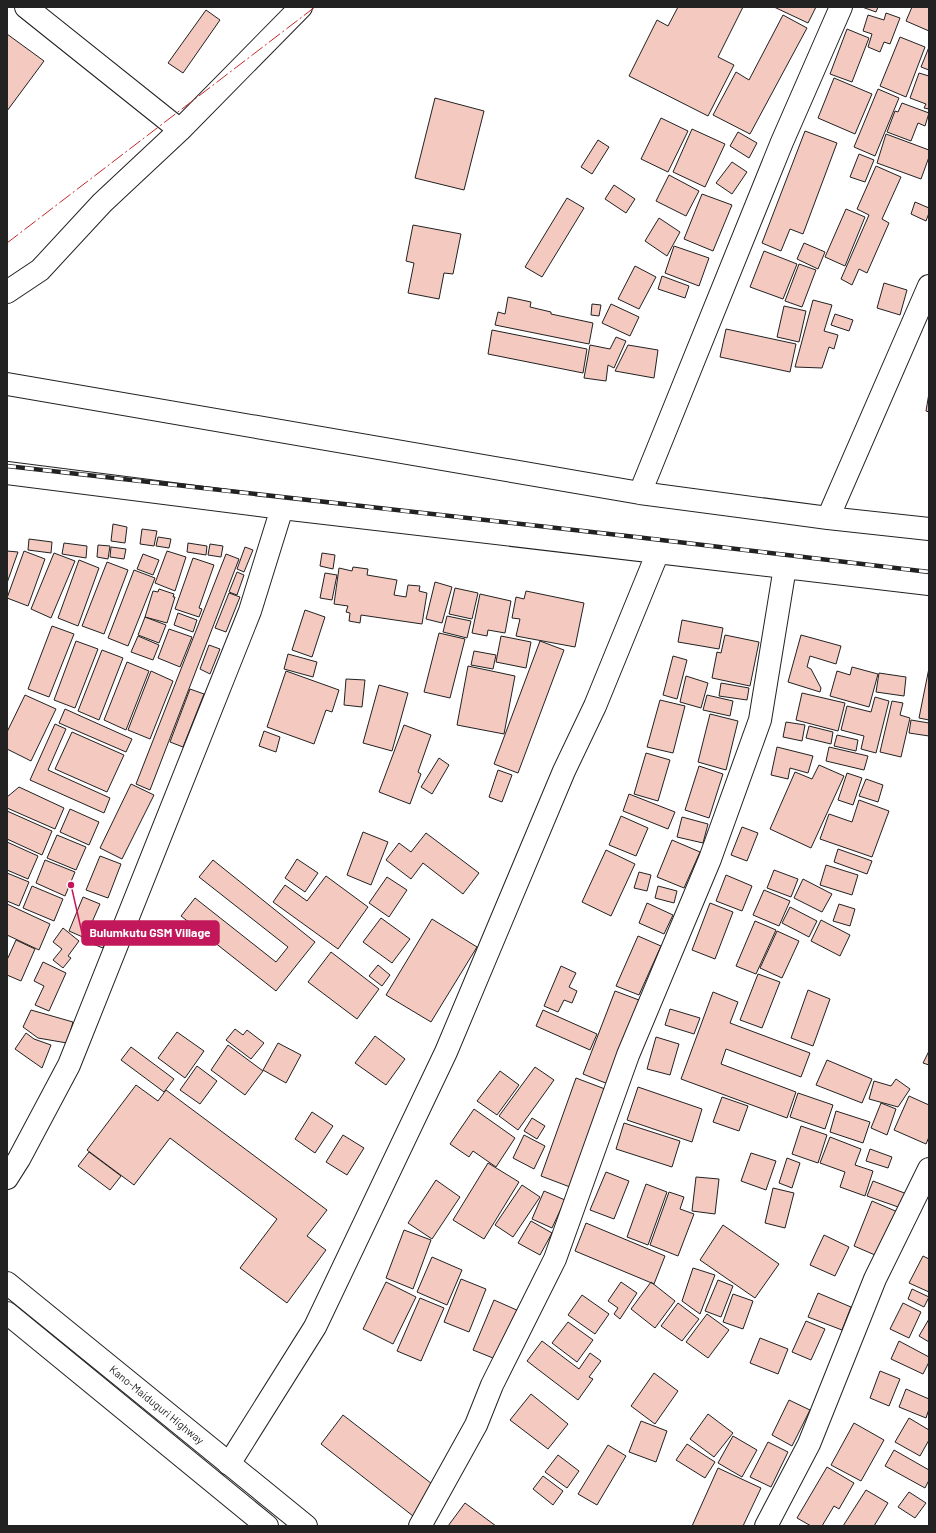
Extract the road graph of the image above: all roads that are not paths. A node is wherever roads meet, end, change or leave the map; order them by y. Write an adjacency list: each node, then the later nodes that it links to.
1 (26, 7): 4 (main road)
2 (301, 7): 5 (main road)
3 (841, 7): 10 (main road)
4 (51, 14): 5 (main road)
5 (180, 130): 7 (main road)
6 (929, 286): 12 (main road)
7 (7, 292)
8 (7, 384): 10 (main road)
9 (7, 473): 11 (main road)
10 (640, 493): 12 (main road)
11 (282, 508): 14 (main road); 18 (main road)
12 (828, 518): 13 (main road)
13 (929, 529)
14 (658, 552): 15 (main road); 21 (main road)
15 (785, 567): 16 (main road); 24 (main road)
16 (929, 584)
17 (929, 1168): 25 (main road)
18 (7, 1178)
19 (7, 1283): 21 (main road, Kano-Maiduguri Highway)
20 (7, 1313): 22 (main road, Kano-Maiduguri Highway)
21 (229, 1464): 23 (main road, Kano-Maiduguri Highway)
22 (267, 1526)
23 (306, 1526)
24 (420, 1526)
25 (766, 1526)

